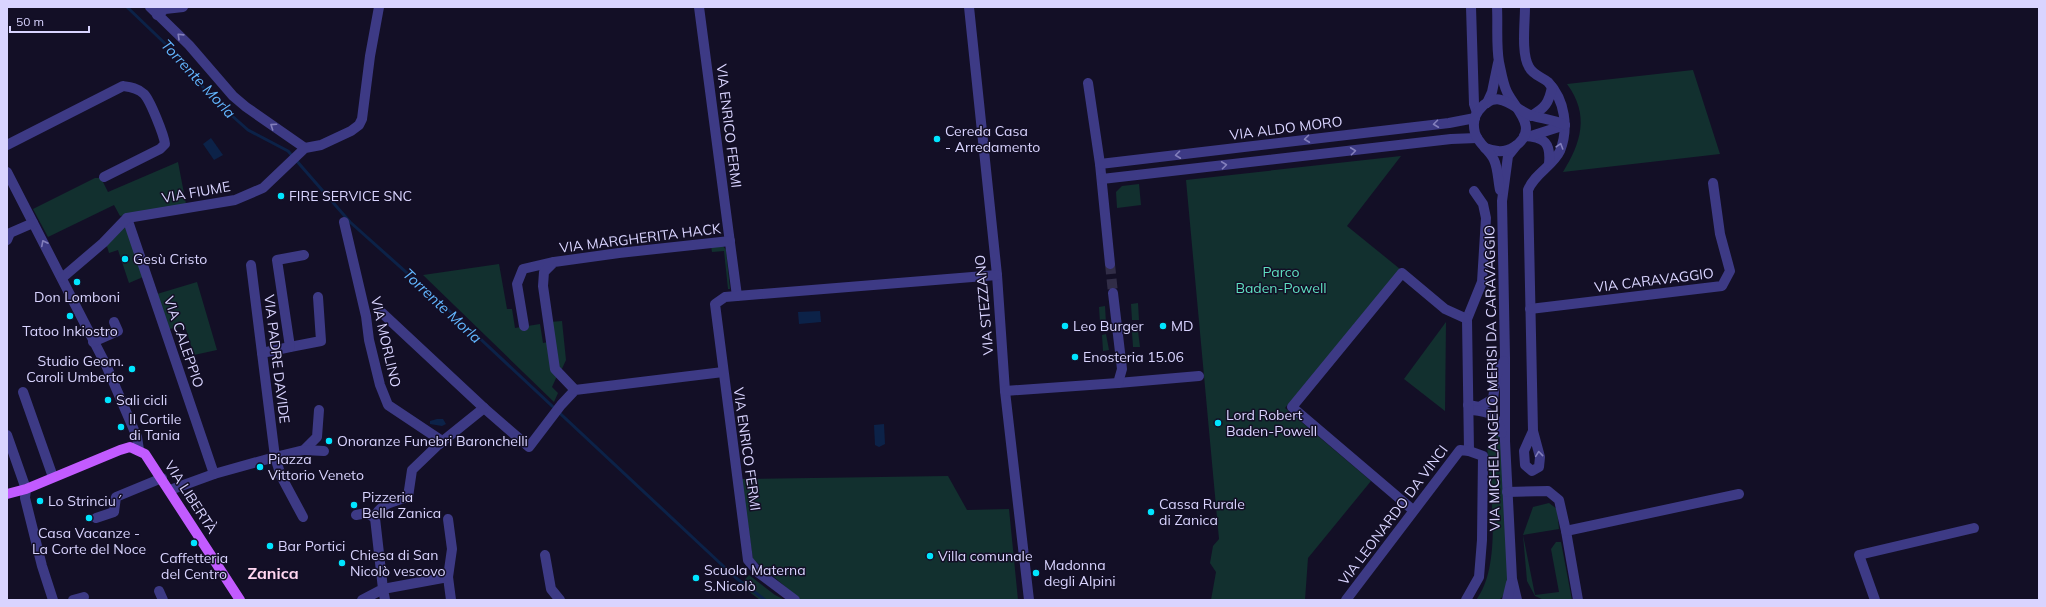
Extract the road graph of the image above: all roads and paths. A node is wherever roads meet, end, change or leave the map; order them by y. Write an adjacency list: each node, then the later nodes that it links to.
1 (150, 7): 9 (street)
2 (183, 7): 9 (street)
3 (378, 7): 23 (street, VIA FIUME)
4 (699, 7): 36 (street, VIA ENRICO FERMI)
5 (969, 7): 41 (street, VIA STEZZANO)
6 (1471, 7): 15 (street)
7 (1497, 7): 10 (street)
8 (1525, 7): 12 (street)
9 (157, 15): 23 (street, one-way to 9)
10 (1499, 61): 13 (street); 14 (street)
11 (1088, 83): 24 (street)
12 (1552, 87): 16 (street); 17 (street)
13 (1487, 103): 14 (street); 15 (street)
14 (1515, 104): 16 (street); 18 (street)
15 (1476, 115): 19 (street); 24 (street, VIA ALDO MORO, one-way to 24)
16 (1531, 116): 17 (street)
17 (1565, 126): 18 (street); 25 (street, one-way to 17)
18 (1527, 136): 21 (street, VIA MICHELANGELO MERISI DA CARAVAGGIO); 25 (street)
19 (1477, 138): 22 (street, VIA MICHELANGELO MERISI DA CARAVAGGIO); 28 (street, one-way to 19)
20 (7, 145): 27 (street)
21 (1516, 146): 22 (street); 31 (street, VIA MICHELANGELO MERISI DA CARAVAGGIO)
22 (1485, 148): 31 (street, VIA MICHELANGELO MERISI DA CARAVAGGIO)
23 (303, 150): 32 (street, VIA FIUME)
24 (1100, 164): 28 (street)
25 (1549, 164): 46 (street)
26 (7, 172): 34 (street, VIA LIBERTÀ)
27 (104, 177)
28 (1102, 179): 39 (street)
29 (1713, 183): 46 (street, VIA CARAVAGGIO)
30 (1474, 191): 48 (street, VIA MICHELANGELO MERISI DA CARAVAGGIO)
31 (1502, 201): 54 (street, VIA MICHELANGELO MERISI DA CARAVAGGIO)
32 (127, 218): 42 (street); 73 (street, VIA CALEPPIO)
33 (344, 222): 66 (street, VIA MORLINO)
34 (33, 223): 35 (street); 42 (street, VIA LIBERTÀ, one-way to 34)
35 (7, 240)
36 (730, 241): 38 (street, VIA MARGHERITA HACK); 44 (street, VIA ENRICO FERMI)
37 (304, 255): 52 (street)
38 (554, 262): 50 (street, VIA MARGHERITA HACK); 58 (street, VIA MARGHERITA HACK)
39 (1110, 264)
40 (251, 265): 53 (street, VIA PADRE DAVIDE)
41 (996, 275): 44 (street, VIA ENRICO FERMI); 59 (street, VIA STEZZANO)
42 (62, 278): 51 (street, VIA LIBERTÀ)
43 (1113, 293): 57 (street)
44 (737, 296): 55 (street, VIA ENRICO FERMI)
45 (318, 297): 52 (street)
46 (1530, 309): 64 (street)
47 (380, 311): 62 (street)
48 (1467, 319): 61 (street, VIA MICHELANGELO MERISI DA CARAVAGGIO); 81 (street)
49 (114, 322): 51 (street)
50 (524, 326)
51 (93, 342): 68 (street, VIA LIBERTÀ)
52 (290, 347): 53 (street)
53 (262, 353): 72 (street, VIA PADRE DAVIDE)
54 (1505, 357): 61 (street); 67 (street, VIA MICHELANGELO MERISI DA CARAVAGGIO)
55 (723, 372): 58 (street); 101 (street, VIA ENRICO FERMI)
56 (1199, 376): 57 (street)
57 (1118, 383): 59 (street)
58 (575, 390): 62 (street)
59 (1005, 391): 102 (street, VIA STEZZANO)
60 (23, 392): 74 (street)
61 (1468, 407): 67 (street); 71 (street, VIA MICHELANGELO MERISI DA CARAVAGGIO)
62 (484, 408): 66 (street)
63 (319, 410): 69 (street)
64 (1533, 431)
65 (7, 435): 76 (street)
66 (442, 441): 85 (street)
67 (1505, 441): 78 (street, VIA MICHELANGELO MERISI DA CARAVAGGIO)
68 (139, 450): 74 (main road); 75 (main road, VIA LIBERTÀ)
69 (304, 450): 70 (street); 72 (street)
70 (324, 451)
71 (1469, 451): 81 (street, VIA LEONARDO DA VINCI); 104 (street, VIA LEONARDO DA VINCI)
72 (275, 457): 73 (street); 83 (street)
73 (214, 474): 77 (street)
74 (53, 477): 76 (main road)
75 (162, 478): 77 (main road, VIA LIBERTÀ); 84 (street)
76 (26, 489): 79 (main road); 94 (street)
77 (170, 490): 96 (main road, VIA LIBERTÀ)
78 (1508, 492): 88 (street); 91 (street, VIA MICHELANGELO MERISI DA CARAVAGGIO)
79 (7, 494)
80 (1739, 494): 88 (street)
81 (1413, 510): 103 (street, VIA LEONARDO DA VINCI)
82 (356, 515): 85 (street)
83 (303, 517)
84 (96, 518)
85 (375, 518): 92 (street)
86 (448, 519): 90 (street)
87 (1974, 528): 108 (street)
88 (1566, 531): 107 (street)
89 (545, 555): 100 (street)
90 (448, 577): 92 (street); 99 (street)
91 (1512, 579): 105 (street, VIA MICHELANGELO MERISI DA CARAVAGGIO); 106 (street, VIA MICHELANGELO MERISI DA CARAVAGGIO)
92 (383, 589): 97 (street); 98 (street)
93 (84, 597): 95 (street)
94 (53, 600)
95 (73, 600)
96 (240, 600)
97 (362, 600)
98 (385, 600)
99 (451, 600)
100 (560, 600)
101 (795, 600)
102 (1029, 600)
103 (1346, 600)
104 (1466, 600)
105 (1507, 600)
106 (1517, 600)
107 (1578, 600)
108 (1874, 600)

